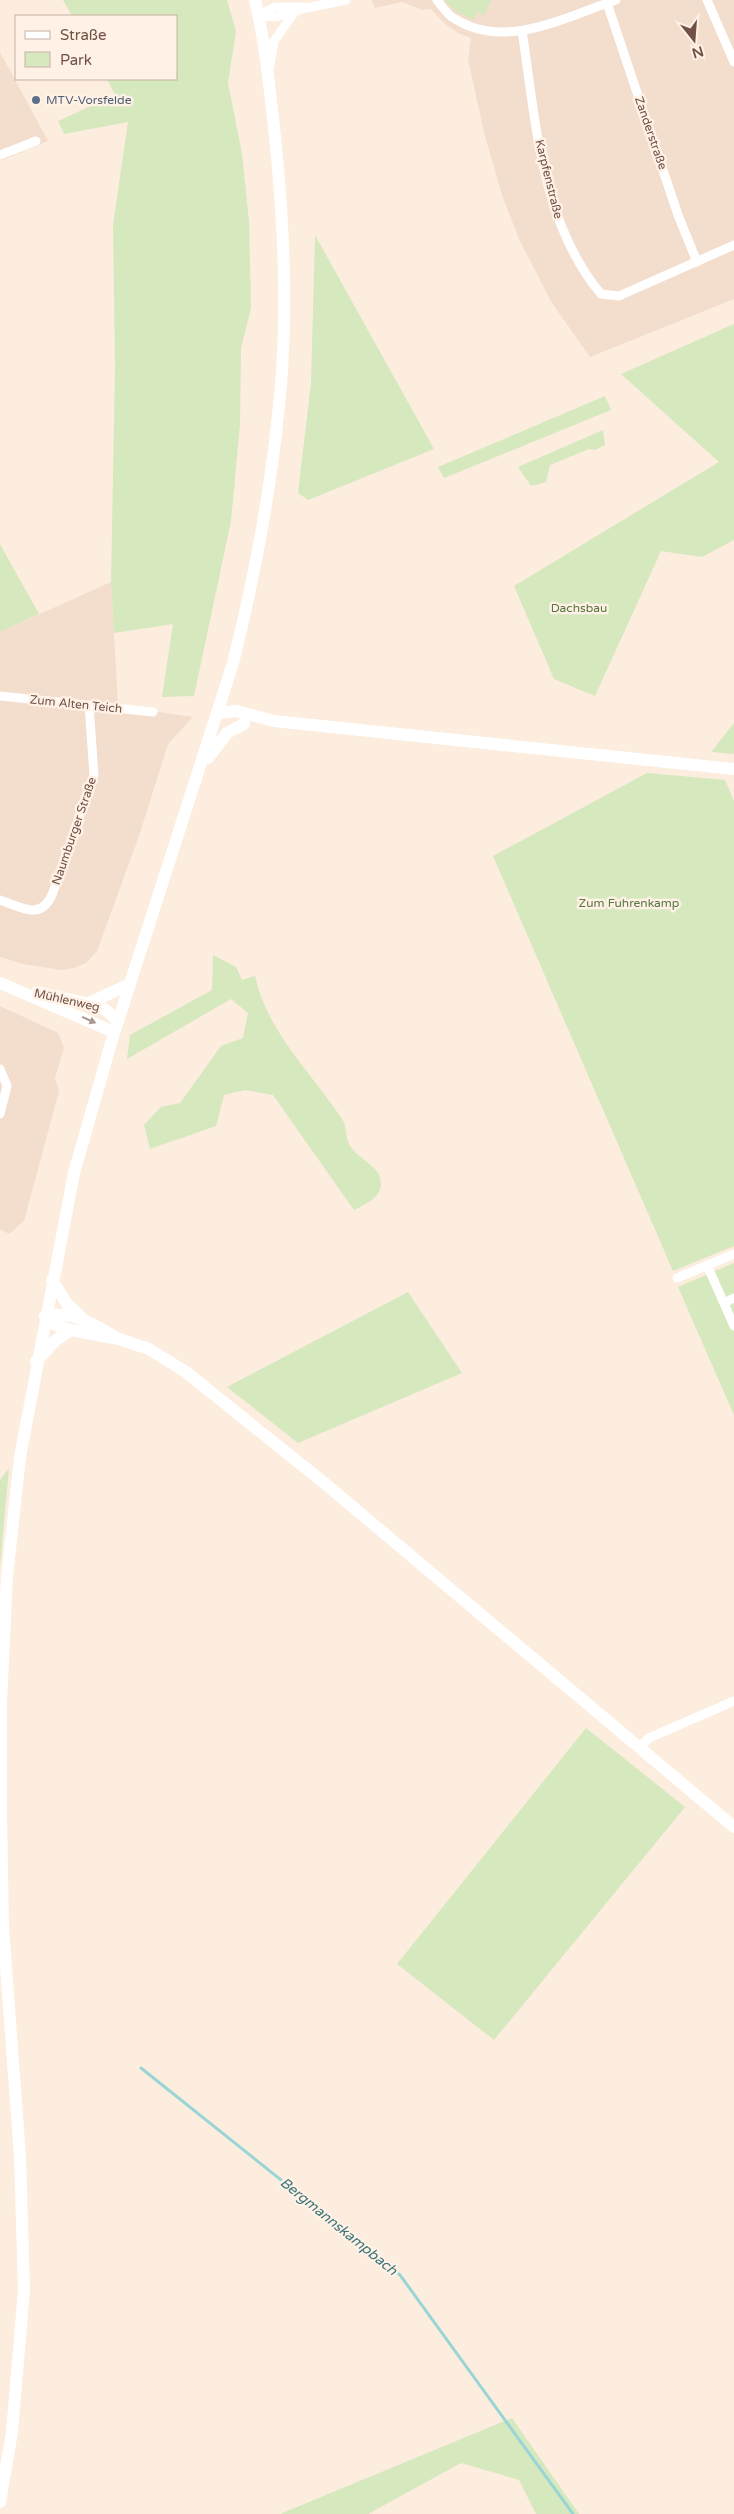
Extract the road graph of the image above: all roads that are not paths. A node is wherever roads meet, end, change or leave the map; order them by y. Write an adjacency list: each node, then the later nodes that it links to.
1 (255, 0): 8 (main road)
2 (346, 0): 6 (street)
3 (436, 0): 9 (street)
4 (707, 0): 10 (street)
5 (612, 2): 9 (street); 15 (street, Zanderstraße)
6 (306, 8): 7 (street); 8 (street)
7 (294, 13): 8 (street); 11 (street)
8 (258, 16): 11 (main road)
9 (522, 31): 15 (street, Karpfenstraße)
10 (734, 62)
11 (268, 75): 19 (main road)
12 (36, 141): 13 (street)
13 (0, 155)
14 (734, 246): 15 (street, Karpfenstraße)
15 (697, 262)
16 (0, 696): 17 (street, Zum Alten Teich)
17 (89, 705): 18 (street, Zum Alten Teich); 24 (street, Naumburger Straße)
18 (153, 712)
19 (218, 713): 20 (main road); 21 (main road); 22 (main road)
20 (274, 721): 21 (main road); 23 (main road)
21 (244, 724): 22 (main road)
22 (200, 771): 25 (main road)
23 (733, 771)
24 (0, 900)
25 (130, 984): 27 (main road); 28 (main road)
26 (6, 986): 27 (main road, Mühlenweg); 28 (main road, Mühlenweg, one-way to 28)
27 (89, 1003): 28 (main road, Mühlenweg)
28 (116, 1026): 34 (main road)
29 (0, 1069): 30 (street)
30 (0, 1114)
31 (734, 1254): 32 (street)
32 (707, 1265): 33 (street); 36 (street)
33 (677, 1278)
34 (52, 1280): 37 (main road); 38 (main road)
35 (734, 1298): 36 (street)
36 (724, 1302): 39 (street)
37 (45, 1316): 38 (main road); 40 (main road); 42 (main road)
38 (85, 1320): 41 (main road)
39 (734, 1326)
40 (71, 1330): 41 (main road); 42 (main road)
41 (119, 1339): 46 (main road)
42 (36, 1361): 43 (main road)
43 (2, 1648): 45 (main road)
44 (734, 1701): 46 (street)
45 (0, 1702): 48 (main road)
46 (638, 1748): 47 (main road)
47 (734, 1827)
48 (0, 2502)

